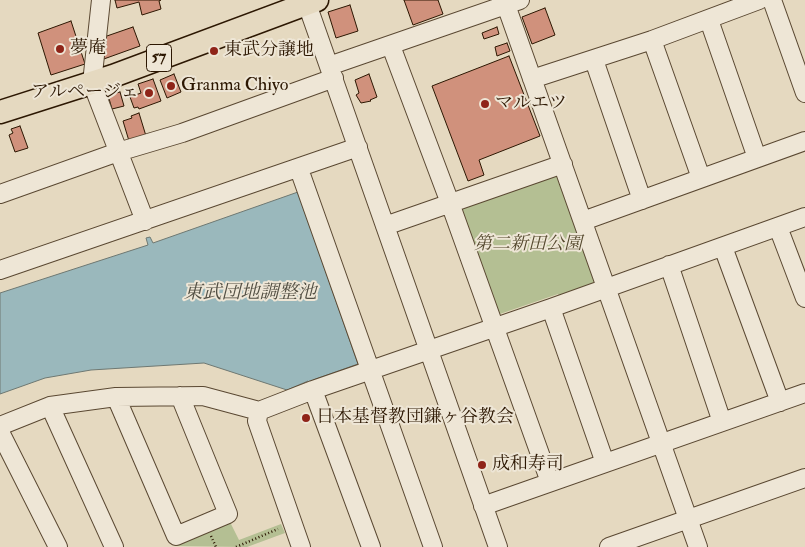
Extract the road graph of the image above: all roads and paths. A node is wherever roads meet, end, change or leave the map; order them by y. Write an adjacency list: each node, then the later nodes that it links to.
1 (101, 0): 13 (street)
2 (759, 0): 6 (street)
3 (772, 0): 9 (street)
4 (312, 2): 11 (street); 13 (main road, 57)
5 (513, 3): 8 (street); 12 (street)
6 (709, 20): 7 (street); 19 (street)
7 (652, 40): 10 (street); 22 (street)
8 (391, 46): 11 (street); 25 (street)
9 (798, 50): 14 (street)
10 (594, 60): 12 (street); 24 (street)
11 (331, 72): 17 (street); 18 (street)
12 (532, 79): 20 (street)
13 (92, 83): 15 (main road, 57); 18 (street)
14 (805, 93)
15 (0, 112)
16 (805, 141): 19 (street)
17 (358, 147): 21 (street); 29 (street)
18 (118, 152): 23 (street); 27 (street)
19 (757, 158): 22 (street)
20 (563, 164): 25 (street); 28 (street)
21 (298, 169): 27 (street); 39 (street)
22 (701, 178): 24 (street)
23 (0, 194)
24 (642, 200): 28 (street)
25 (450, 203): 29 (street); 37 (street)
26 (805, 217): 30 (street)
27 (145, 221): 33 (street)
28 (583, 221): 34 (street)
29 (385, 226): 38 (street)
30 (778, 227): 31 (street); 35 (street)
31 (723, 247): 32 (street); 44 (street)
32 (669, 265): 34 (street); 47 (street)
33 (0, 270)
34 (606, 288): 36 (street); 50 (street)
35 (805, 298)
36 (551, 308): 37 (street); 51 (street)
37 (494, 327): 38 (street); 53 (street)
38 (429, 350): 39 (street); 54 (street)
39 (370, 372): 40 (street); 62 (street)
40 (313, 390): 46 (street); 61 (street)
41 (805, 393): 44 (street)
42 (180, 396): 43 (street); 43 (street); 46 (street)
43 (116, 397): 45 (street)
44 (780, 402): 47 (street)
45 (50, 406): 48 (street); 58 (street)
46 (259, 411): 60 (street)
47 (722, 422): 50 (street)
48 (0, 426)
49 (0, 432): 57 (street)
50 (661, 444): 51 (street); 55 (street)
51 (605, 463): 53 (street)
52 (805, 478): 55 (street)
53 (550, 482): 54 (street)
54 (484, 506): 63 (street)
55 (688, 520): 64 (street); 65 (street)
56 (286, 526): 59 (path)
57 (58, 547)
58 (114, 547)
59 (236, 547)
60 (301, 547)
61 (371, 547)
62 (433, 547)
63 (498, 547)
64 (609, 547)
65 (698, 547)

